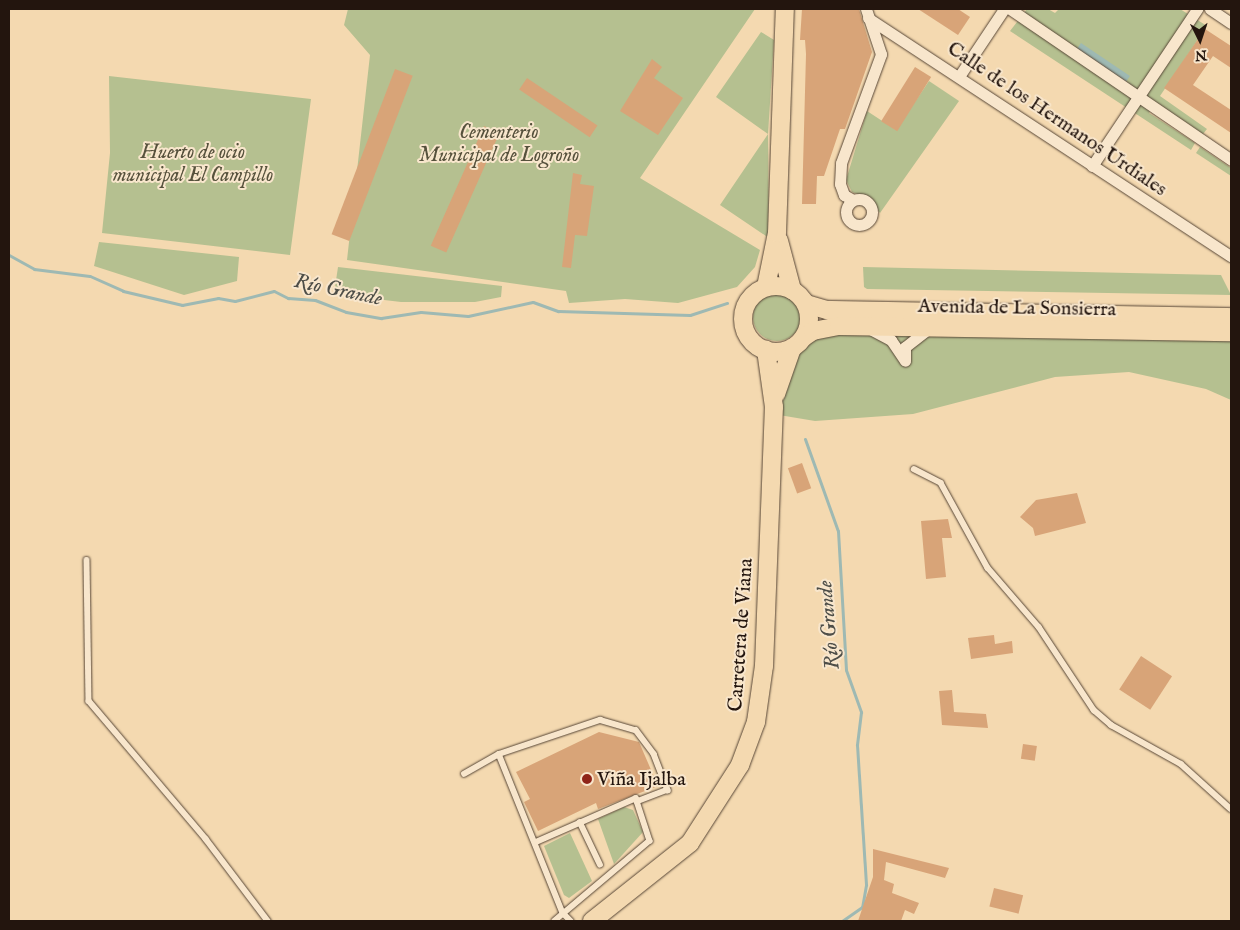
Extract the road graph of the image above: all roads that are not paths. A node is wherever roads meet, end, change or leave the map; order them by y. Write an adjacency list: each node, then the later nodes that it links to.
1 (785, 9): 13 (main road)
2 (1004, 9): 8 (street)
3 (1010, 9): 9 (street)
4 (1197, 9): 9 (street)
5 (1210, 9): 7 (street)
6 (867, 14): 8 (street, Calle de los Hermanos Urdiales); 12 (street)
7 (1231, 23)
8 (960, 75): 11 (street, Calle de los Hermanos Urdiales)
9 (1139, 96): 10 (street); 11 (street)
10 (1231, 160)
11 (1092, 166): 14 (street, Calle de los Hermanos Urdiales)
12 (853, 200)
13 (777, 233): 16 (main road); 17 (main road)
14 (1227, 254): 15 (street, Calle de los Hermanos Urdiales)
15 (1231, 267)
16 (766, 288): 17 (main road); 24 (main road)
17 (792, 290): 18 (main road)
18 (806, 304): 19 (main road, Avenida de La Sonsierra); 23 (main road)
19 (1231, 317)
20 (861, 326): 21 (main road, Avenida de La Sonsierra); 21 (street); 23 (main road, Avenida de La Sonsierra)
21 (930, 328): 22 (main road, Avenida de La Sonsierra)
22 (1231, 332)
23 (798, 342): 24 (main road); 25 (main road, Carretera de Viana)
24 (766, 350): 25 (main road, Carretera de Viana)
25 (774, 407): 39 (main road, Carretera de Viana)
26 (914, 469): 31 (lane)
27 (87, 560): 36 (lane)
28 (499, 754): 29 (lane); 30 (lane); 33 (lane)
29 (464, 774)
30 (637, 802): 32 (lane); 35 (lane)
31 (1231, 808)
32 (580, 822): 33 (lane); 34 (lane)
33 (536, 842): 35 (lane)
34 (600, 864)
35 (563, 913): 37 (lane); 38 (lane)
36 (268, 921)
37 (554, 921)
38 (571, 921)
39 (592, 921)

